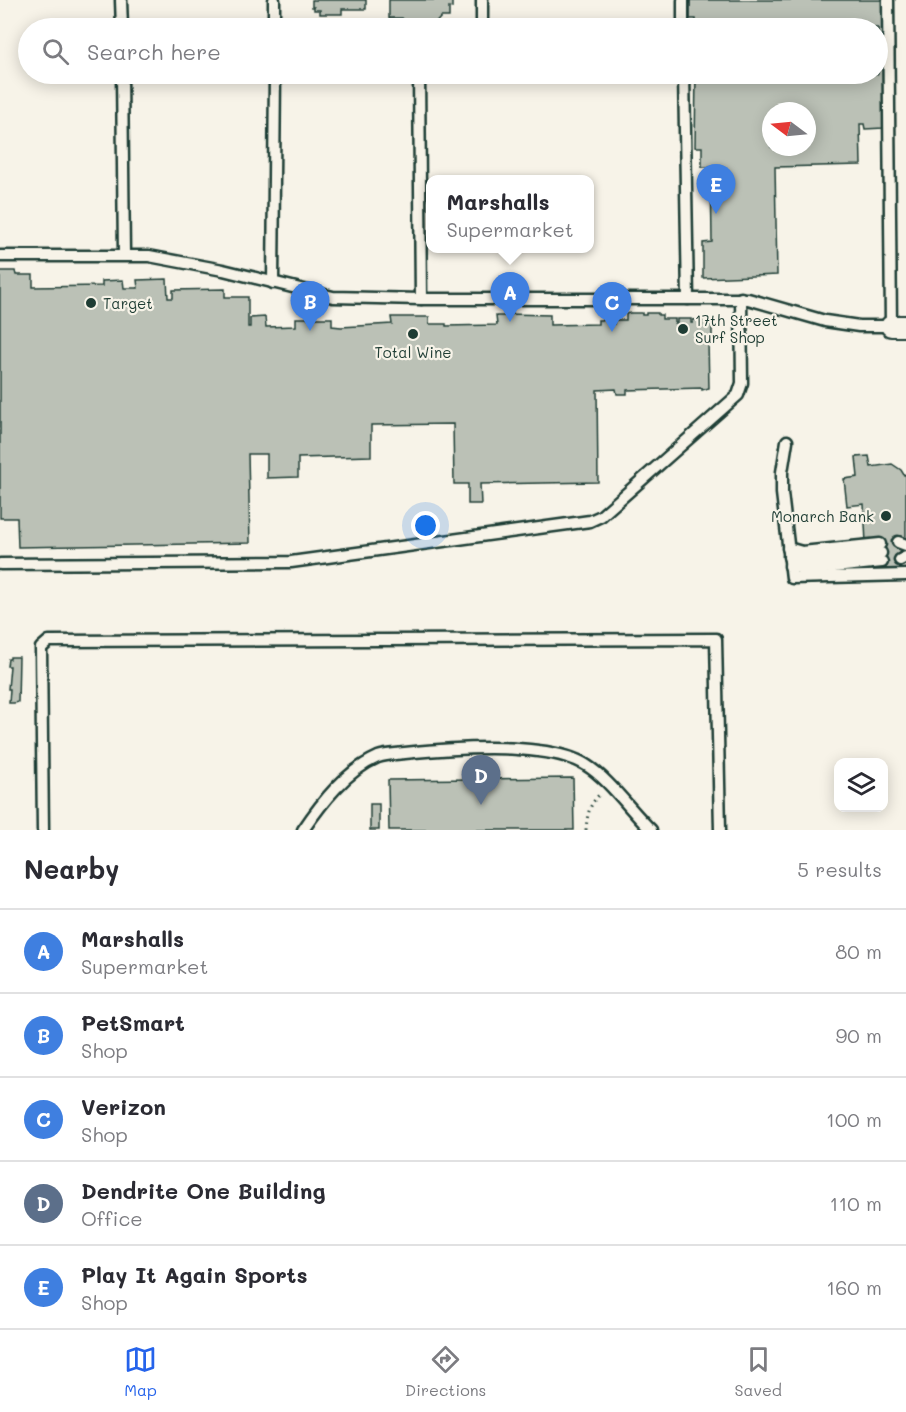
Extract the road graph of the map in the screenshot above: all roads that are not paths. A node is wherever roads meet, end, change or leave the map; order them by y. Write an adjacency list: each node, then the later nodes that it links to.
1 (121, 0): 6 (lane)
2 (274, 0): 7 (lane)
3 (482, 0): 8 (lane)
4 (682, 0): 9 (lane)
5 (888, 0): 20 (lane)
6 (122, 18)
7 (274, 18)
8 (482, 18)
9 (683, 18)
10 (122, 84): 14 (lane)
11 (275, 84): 16 (lane)
12 (419, 84): 18 (lane)
13 (684, 84): 19 (lane)
14 (124, 255): 15 (lane); 16 (lane)
15 (0, 256)
16 (273, 283): 18 (lane)
17 (741, 298): 19 (lane); 20 (lane); 23 (lane)
18 (421, 299): 19 (lane)
19 (688, 299)
20 (899, 326)
21 (788, 441): 22 (lane)
22 (789, 557): 22 (lane); 24 (lane)
23 (0, 564)
24 (906, 575)
25 (43, 830): 28 (lane)
26 (303, 830): 27 (lane)
27 (651, 830)
28 (720, 830)

